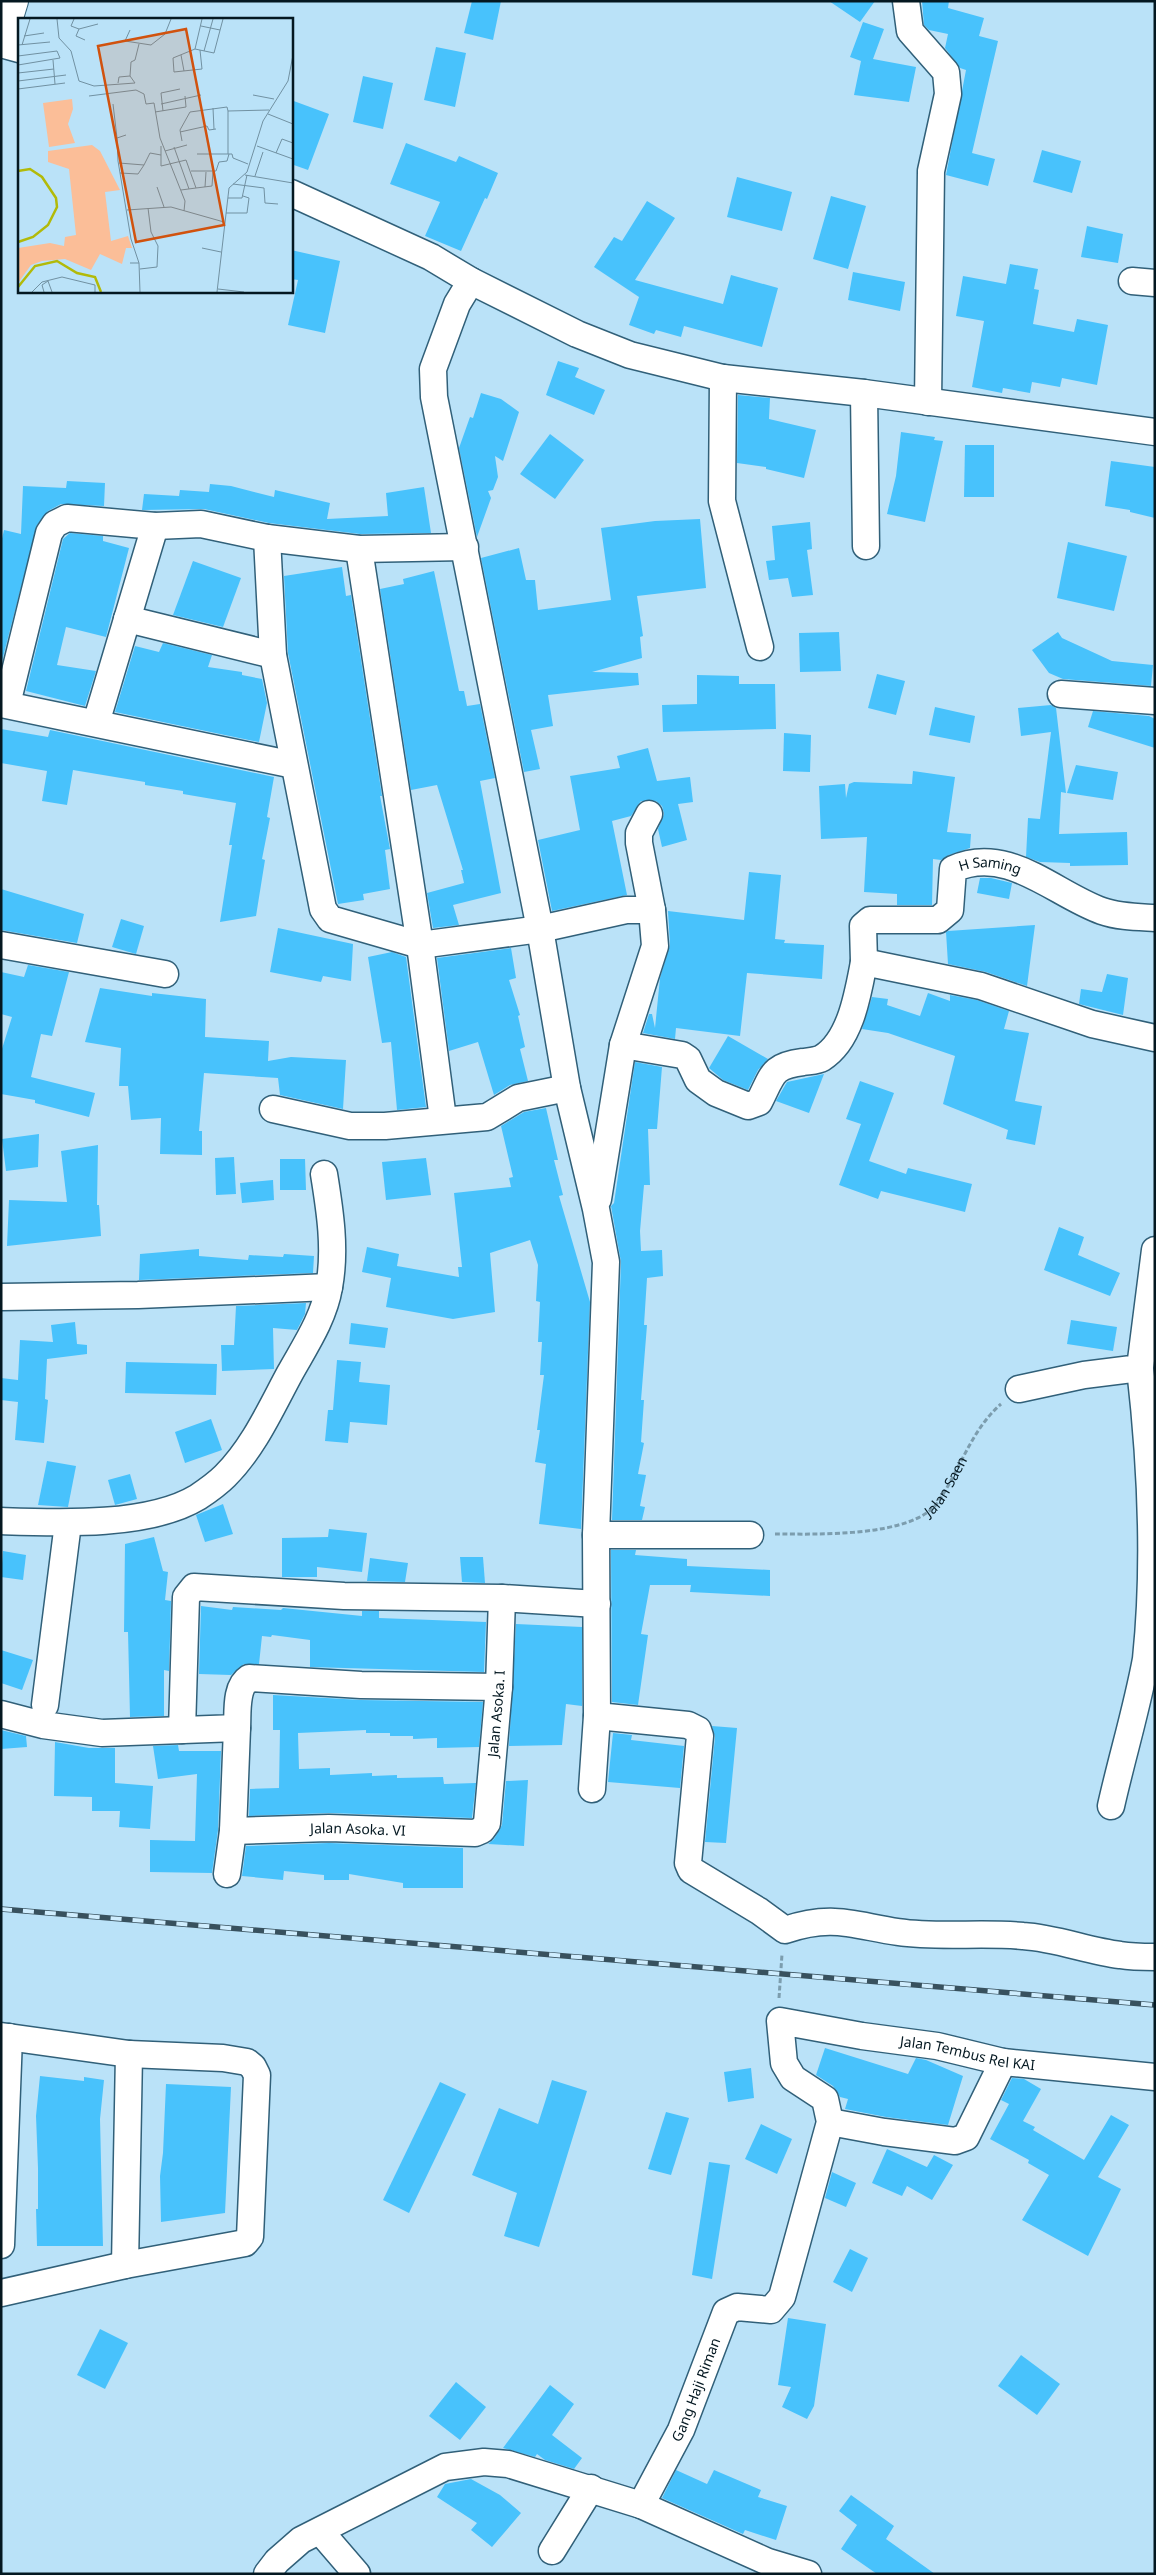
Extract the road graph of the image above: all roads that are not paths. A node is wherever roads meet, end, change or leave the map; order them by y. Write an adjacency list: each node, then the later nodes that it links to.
1 (14, 1): 3 (main road)
2 (906, 1): 11 (street)
3 (1, 44): 4 (street)
4 (18, 49)
5 (292, 193): 6 (street)
6 (471, 281): 7 (street); 8 (street)
7 (494, 292): 8 (street); 9 (street)
8 (456, 304): 16 (street)
9 (723, 378): 10 (street); 19 (street)
10 (864, 393): 11 (street); 15 (street)
11 (928, 402): 12 (street)
12 (1155, 432)
13 (154, 526): 14 (street); 18 (street); 23 (street)
14 (267, 538): 17 (street); 20 (street)
15 (866, 546)
16 (465, 547): 17 (street); 29 (street)
17 (359, 549): 30 (street)
18 (127, 620): 20 (street); 24 (street)
19 (760, 647)
20 (273, 655): 25 (street)
21 (1061, 694): 22 (street)
22 (1155, 701)
23 (4, 704): 24 (street)
24 (96, 723): 25 (street)
25 (294, 766): 30 (street)
26 (649, 814): 27 (street)
27 (652, 910): 29 (street); 35 (street)
28 (1155, 918): 32 (street, H Saming)
29 (540, 929): 30 (street); 36 (street)
30 (420, 945): 38 (street)
31 (1, 946): 33 (street)
32 (864, 962): 34 (street); 35 (street, H Saming)
33 (165, 974)
34 (1155, 1038)
35 (623, 1045): 40 (street)
36 (567, 1088): 38 (street); 40 (street)
37 (273, 1110): 38 (street)
38 (443, 1119)
39 (324, 1174): 42 (street)
40 (596, 1209): 48 (street)
41 (1155, 1250): 44 (street)
42 (329, 1287): 43 (street); 47 (street)
43 (1, 1297)
44 (1140, 1368): 45 (street); 59 (street)
45 (1019, 1389)
46 (1, 1521): 47 (street)
47 (68, 1524): 53 (street)
48 (596, 1535): 49 (street); 51 (street)
49 (750, 1535)
50 (502, 1598): 51 (street); 52 (street, Jalan Asoka. I); 57 (street)
51 (597, 1604): 55 (street)
52 (499, 1687): 56 (street); 60 (street, Jalan Asoka. I)
53 (46, 1705)
54 (1, 1714): 57 (street)
55 (597, 1716): 58 (street); 63 (street)
56 (237, 1728): 57 (street); 61 (street)
57 (182, 1730)
58 (592, 1789)
59 (1111, 1806)
60 (482, 1830): 61 (street, Jalan Asoka. VI)
61 (232, 1831): 62 (street)
62 (228, 1874)
63 (1155, 1957)
64 (5, 2037): 65 (street); 69 (street)
65 (129, 2054): 70 (street); 70 (street)
66 (1003, 2062): 67 (street, Jalan Tembus Rel KAI); 68 (street); 68 (street, Jalan Tembus Rel KAI)
67 (1155, 2077)
68 (830, 2122): 73 (street, Gang Haji Riman)
69 (1, 2245)
70 (125, 2265): 71 (street)
71 (1, 2293)
72 (591, 2488): 73 (street); 74 (street); 75 (street)
73 (641, 2505): 78 (street)
74 (320, 2531): 76 (street); 77 (street)
75 (552, 2551)
76 (267, 2574)
77 (357, 2574)
78 (808, 2574)

